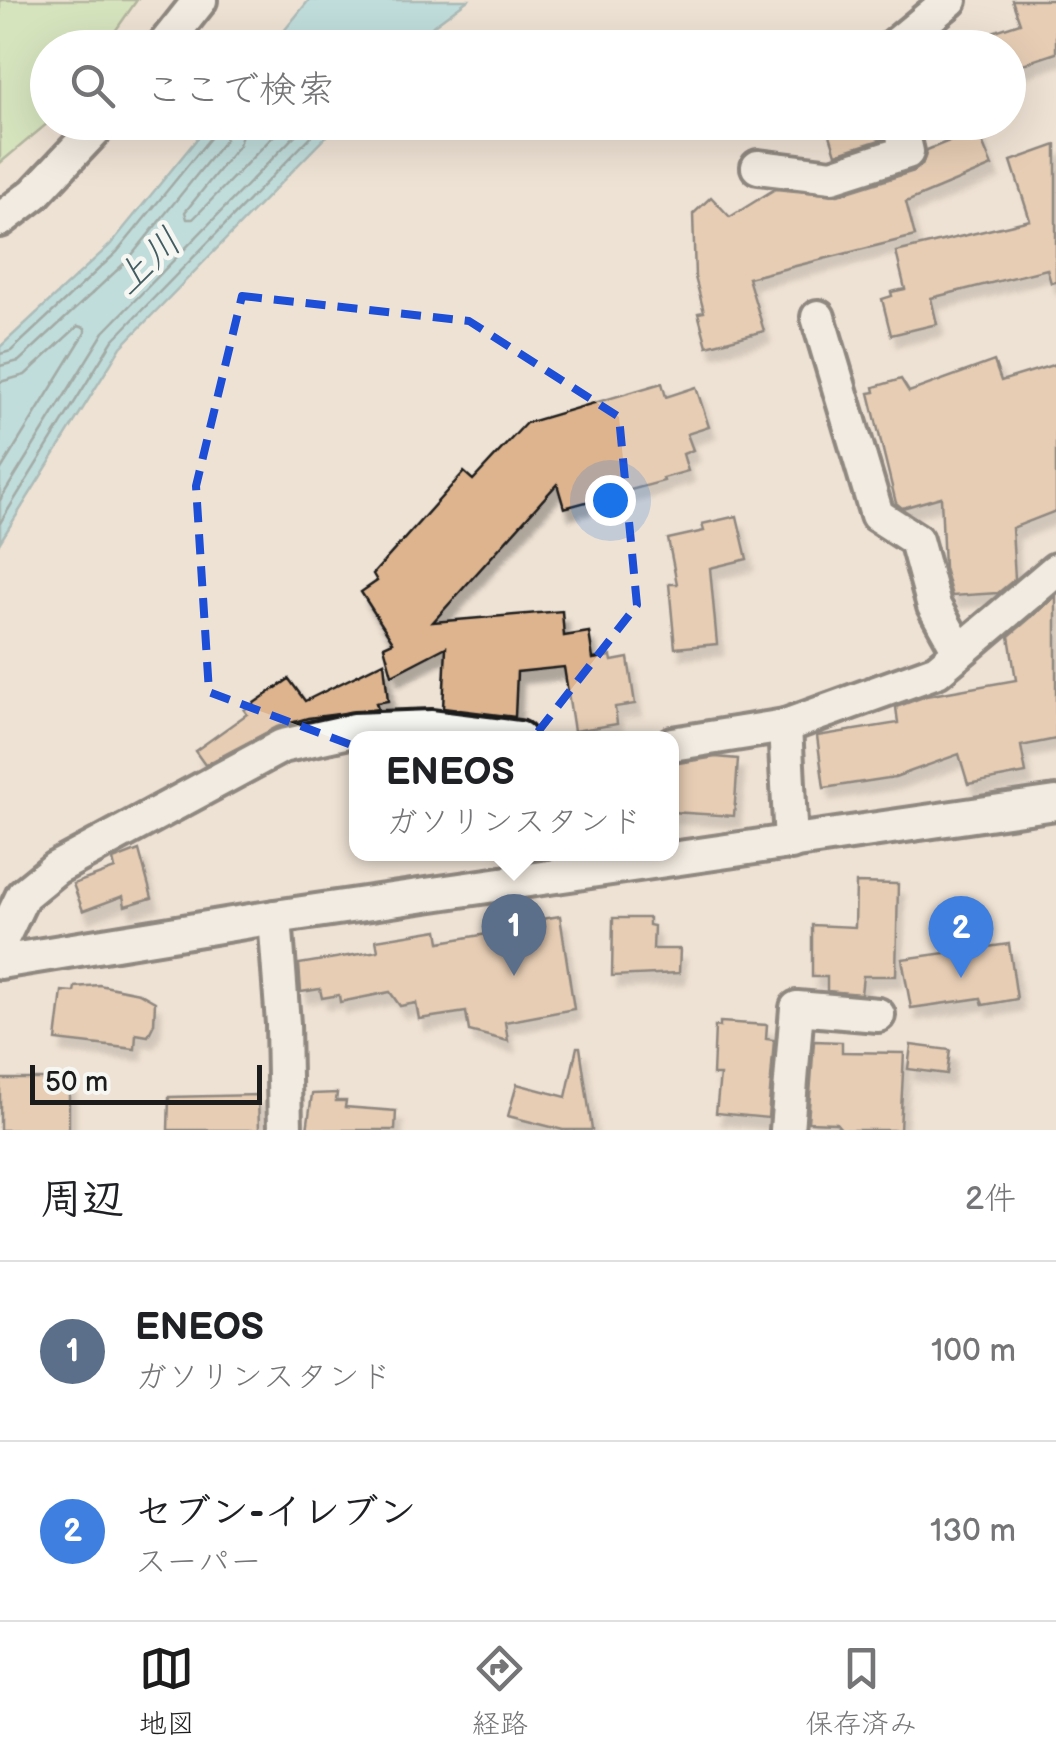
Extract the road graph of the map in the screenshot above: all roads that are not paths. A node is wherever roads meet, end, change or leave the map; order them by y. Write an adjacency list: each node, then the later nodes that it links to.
1 (200, 0): 3 (street)
2 (950, 0): 4 (street)
3 (176, 30)
4 (914, 30)
5 (85, 140): 8 (street)
6 (905, 140): 7 (street)
7 (758, 167)
8 (0, 220)
9 (818, 317): 11 (street)
10 (1056, 570): 11 (street)
11 (958, 650): 12 (street)
12 (785, 726): 16 (street); 18 (street)
13 (349, 731): 22 (street)
14 (350, 731): 15 (street)
15 (464, 731)
16 (679, 743)
17 (1056, 803): 18 (street)
18 (791, 843): 19 (street)
19 (679, 859)
20 (665, 861): 21 (street)
21 (274, 917): 23 (street); 25 (street)
22 (0, 943)
23 (0, 962)
24 (878, 1015): 26 (street)
25 (284, 1130)
26 (787, 1130)

